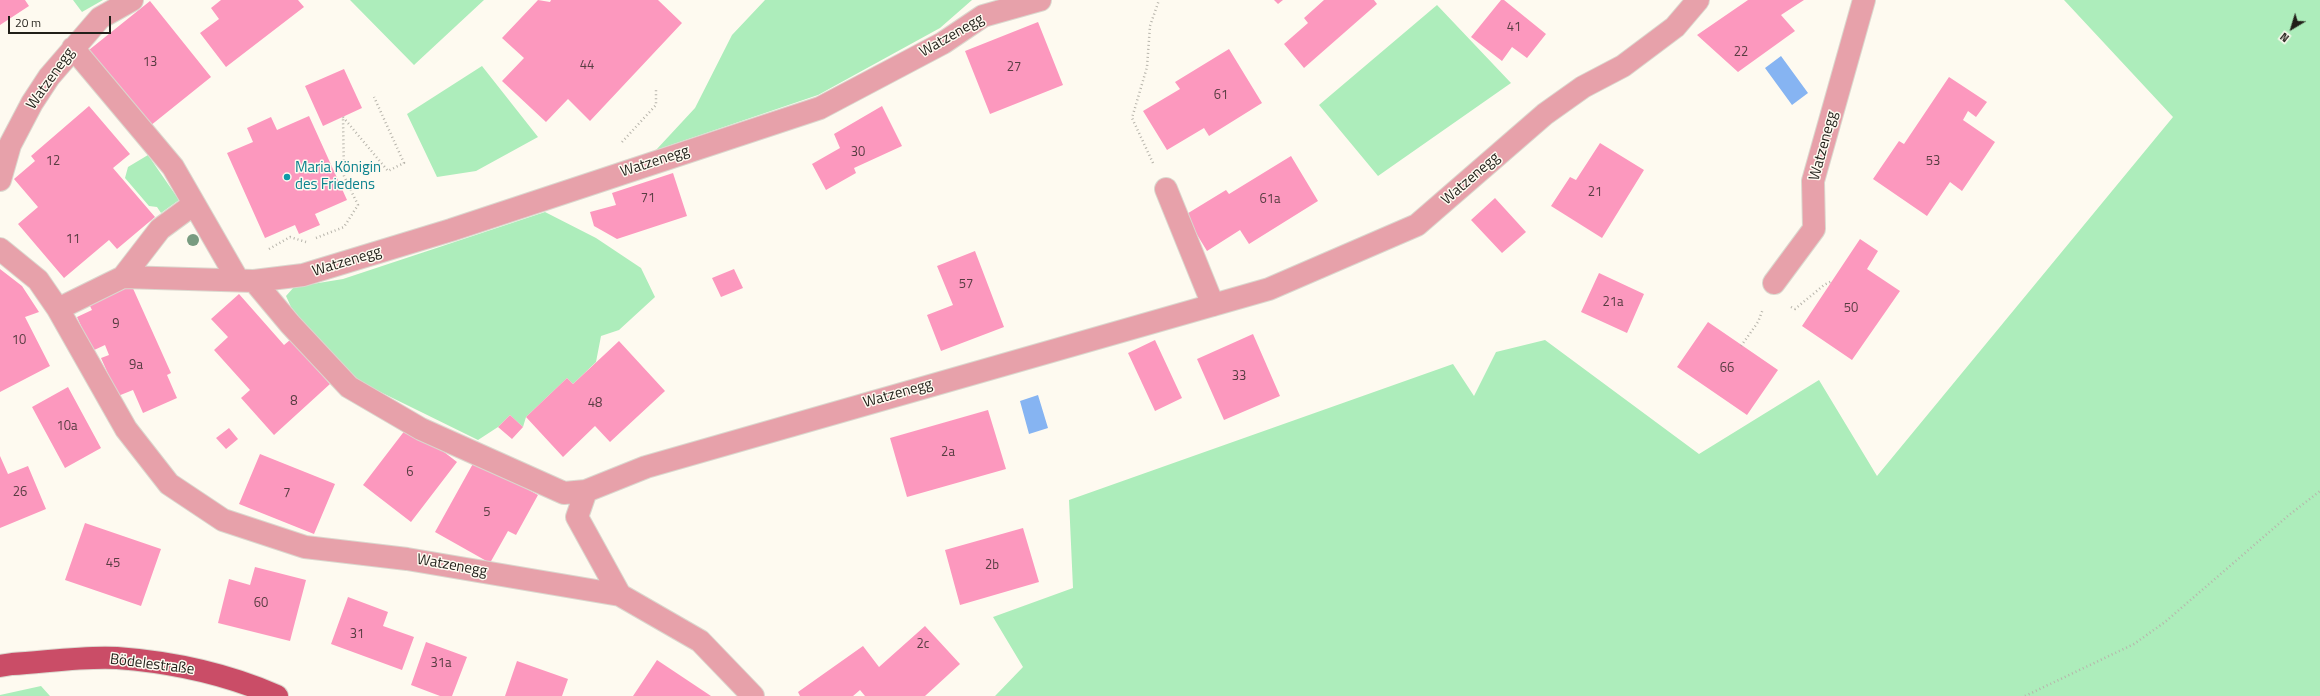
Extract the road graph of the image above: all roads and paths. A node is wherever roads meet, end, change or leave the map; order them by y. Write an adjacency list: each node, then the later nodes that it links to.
1 (132, 0): 6 (street, Watzenegg)
2 (1040, 0): 15 (street, Watzenegg)
3 (1159, 0): 11 (path)
4 (1698, 0): 18 (street, Watzenegg)
5 (1864, 0): 17 (street, Watzenegg)
6 (73, 48): 10 (street, Watzenegg); 12 (street)
7 (656, 88): 9 (path)
8 (374, 97): 15 (path)
9 (621, 142)
10 (0, 180)
11 (1166, 188): 18 (street)
12 (194, 204): 14 (street); 15 (street)
13 (0, 249): 19 (street, Watzenegg)
14 (123, 277): 15 (street, Watzenegg); 19 (street, Watzenegg)
15 (246, 281): 22 (street, Watzenegg)
16 (1832, 281): 20 (path)
17 (1774, 283): 21 (path)
18 (1213, 305): 22 (street, Watzenegg)
19 (58, 309): 24 (street, Watzenegg)
20 (1795, 309)
21 (1741, 346)
22 (586, 491): 24 (street)
23 (2320, 492): 28 (path)
24 (620, 595): 27 (street, Watzenegg)
25 (0, 666): 26 (main road, Bödelestraße)
26 (275, 696)
27 (753, 696)
28 (2025, 696)

